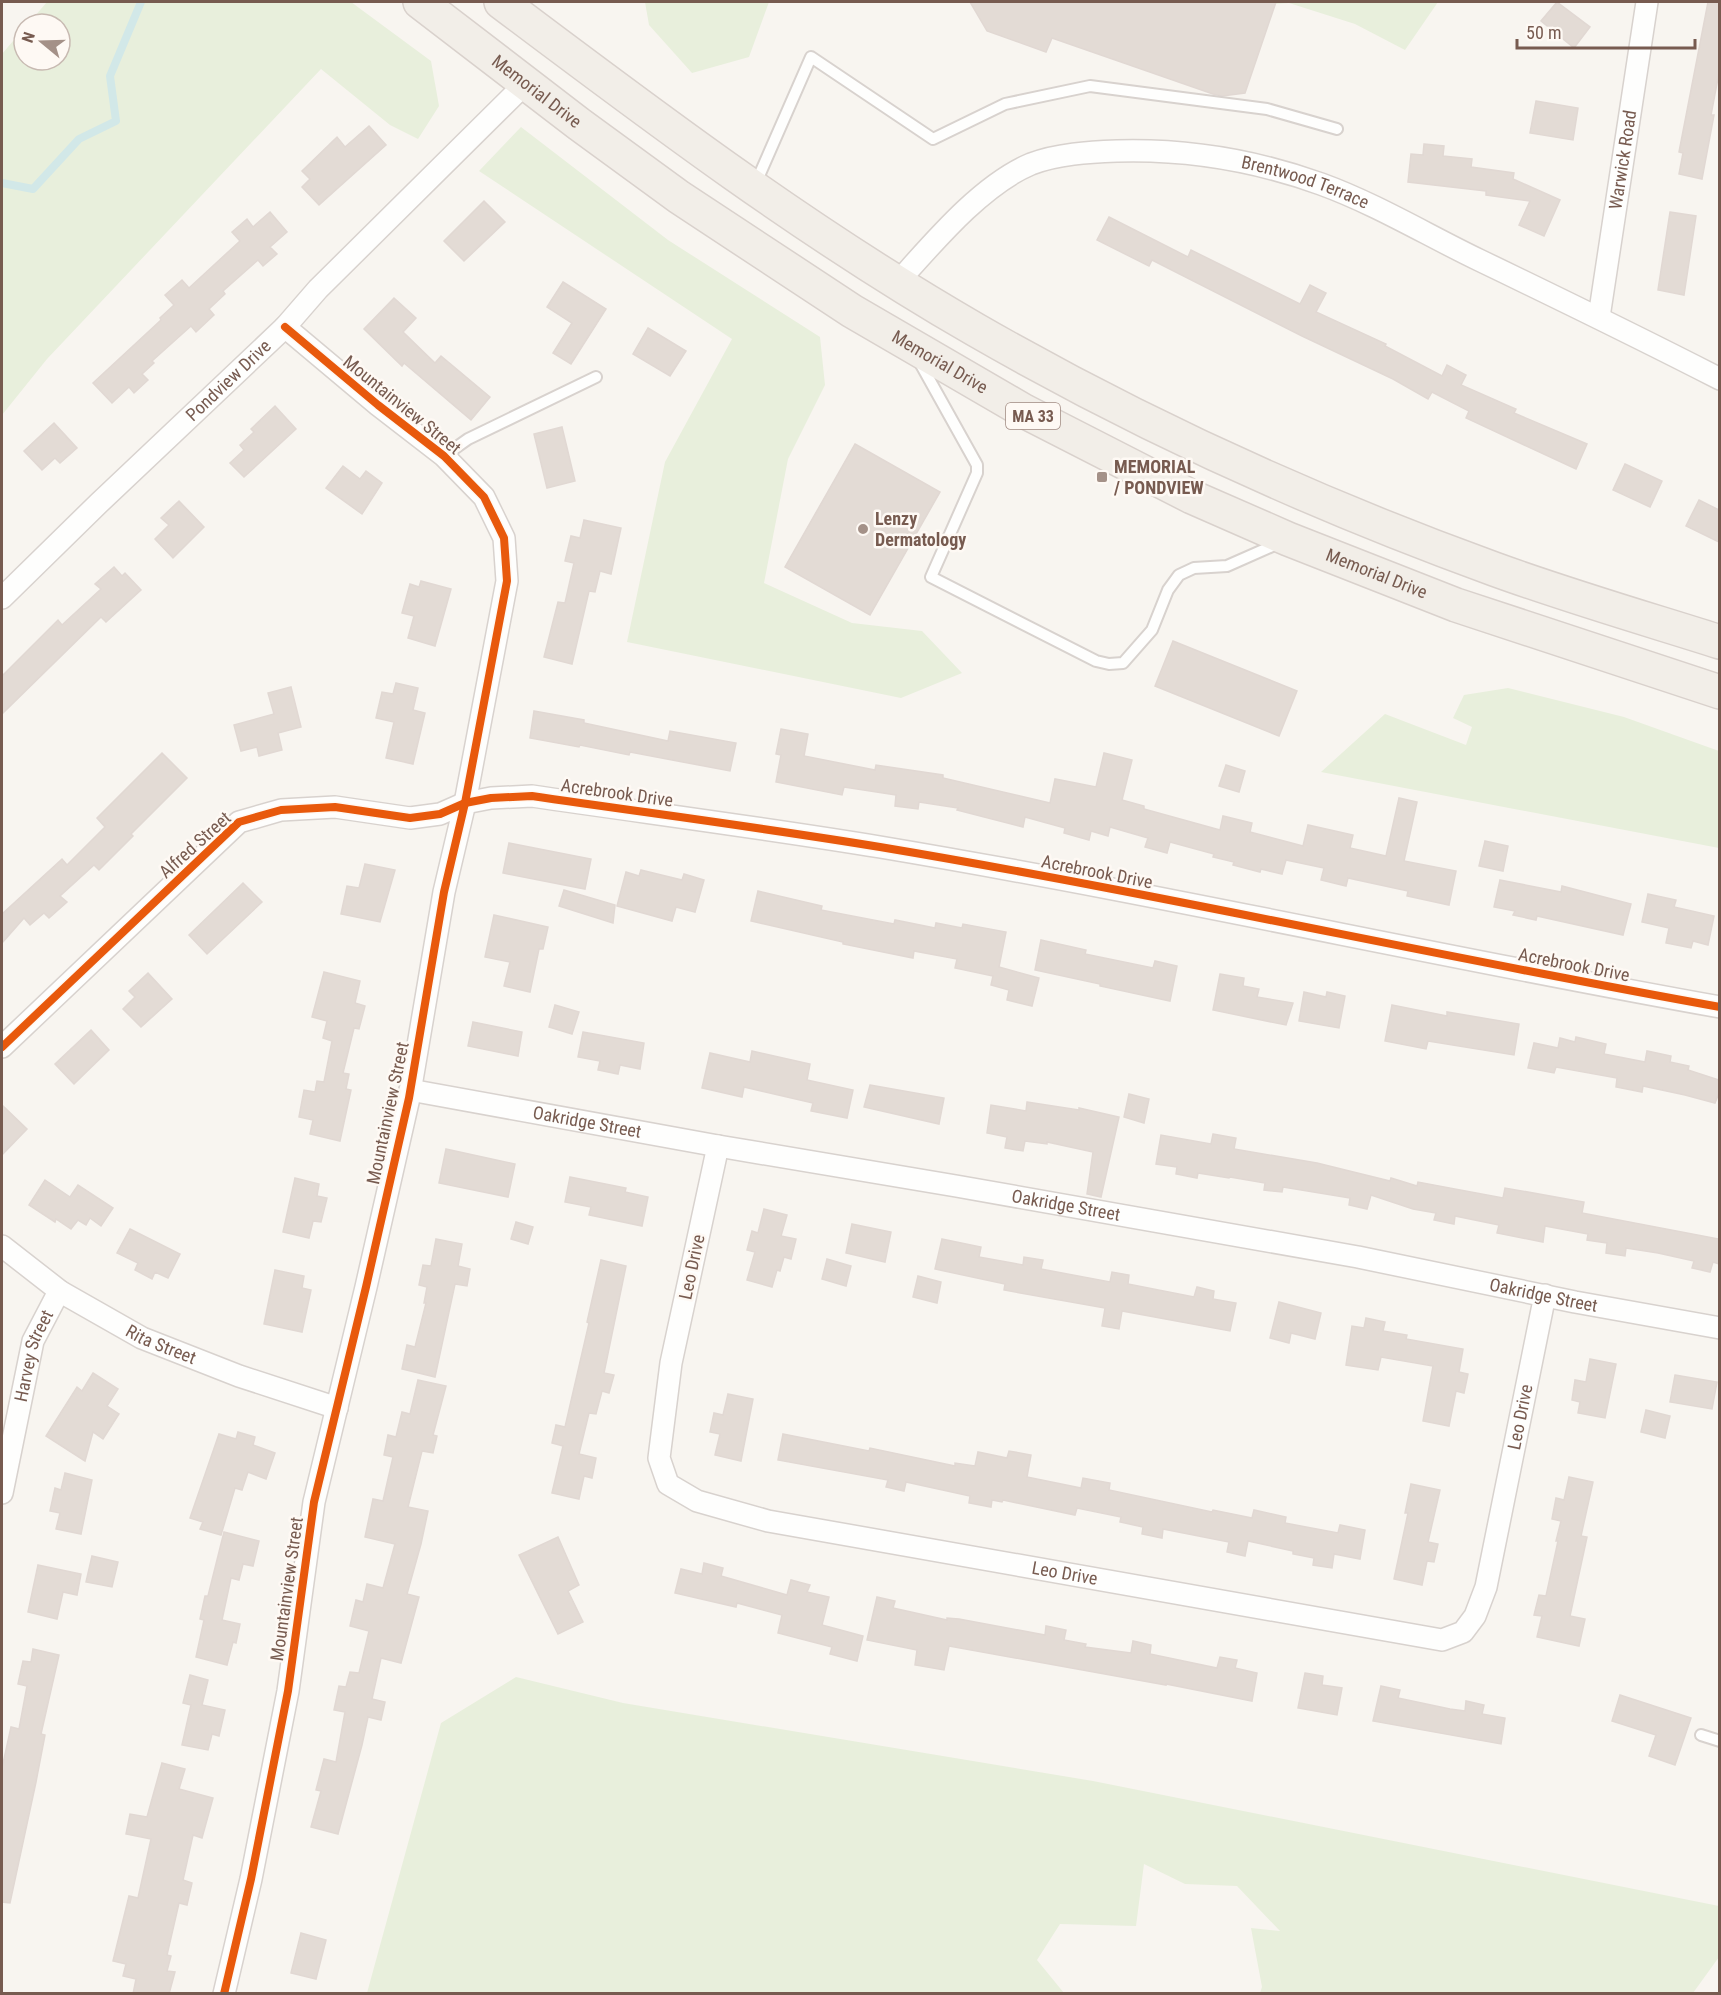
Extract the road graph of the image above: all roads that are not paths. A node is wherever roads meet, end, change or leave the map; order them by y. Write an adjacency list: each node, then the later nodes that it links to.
1 (420, 2): 4 (main road, Memorial Drive / MA 33)
2 (501, 2): 6 (main road, MA 33)
3 (1647, 2): 8 (street, Warwick Road)
4 (526, 83): 9 (street, Pondview Drive); 10 (main road, Memorial Drive / MA 33)
5 (1337, 129): 6 (lane)
6 (754, 188): 7 (main road, MA 33)
7 (897, 283): 8 (street, Brentwood Terrace); 16 (main road, MA 33)
8 (1599, 317): 12 (street, Brentwood Terrace)
9 (285, 327): 13 (street, Mountainview Street); 15 (street, Pondview Drive)
10 (912, 347): 14 (main road, Memorial Drive / MA 33); 14 (lane)
11 (596, 377): 13 (lane)
12 (1719, 379)
13 (444, 456): 18 (street, Mountainview Street)
14 (1288, 539): 17 (main road, Memorial Drive / MA 33)
15 (2, 598)
16 (1719, 642)
17 (1719, 692)
18 (465, 803): 19 (street, Acrebrook Drive); 20 (street, Alfred Street); 21 (street, Mountainview Street)
19 (1719, 1007)
20 (2, 1047)
21 (410, 1090): 22 (street, Oakridge Street); 27 (street, Mountainview Street)
22 (718, 1146): 25 (street, Oakridge Street); 25 (street, Leo Drive)
23 (2, 1246): 24 (street, Rita Street)
24 (61, 1292): 27 (street, Rita Street); 28 (street, Harvey Street)
25 (1545, 1295): 26 (street, Oakridge Street)
26 (1719, 1328)
27 (337, 1408): 31 (street, Mountainview Street)
28 (2, 1493)
29 (1701, 1734): 30 (lane)
30 (1719, 1741)
31 (224, 1994)

